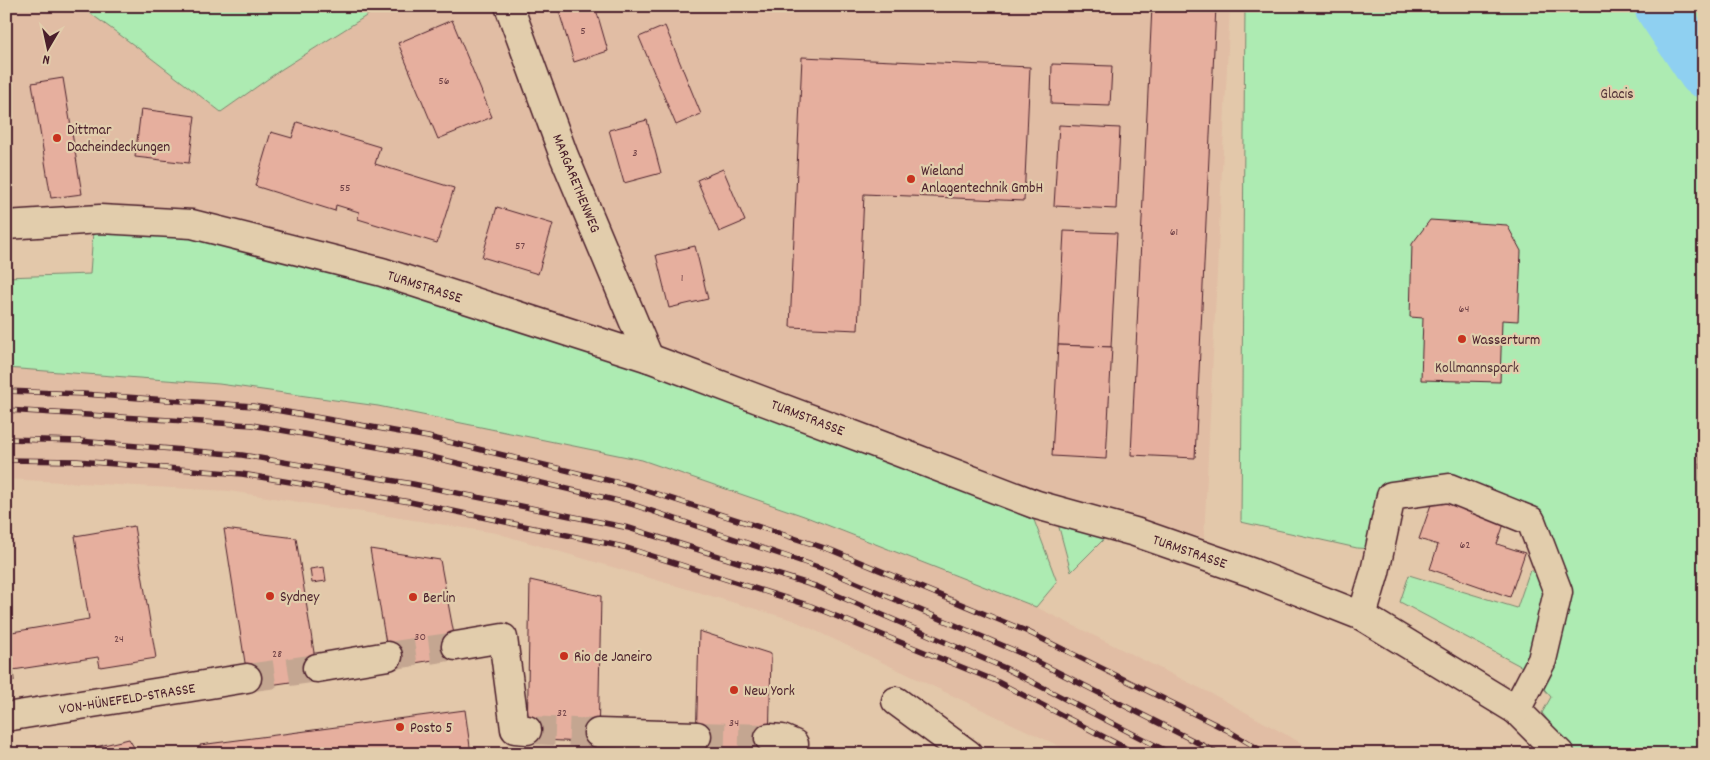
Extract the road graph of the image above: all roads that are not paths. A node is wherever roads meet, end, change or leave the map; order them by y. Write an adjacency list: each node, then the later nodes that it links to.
1 (509, 6): 3 (street, MARGARETHENWEG)
2 (6, 225): 3 (street, TURMSTRASSE)
3 (649, 358): 4 (street, TURMSTRASSE)
4 (1362, 616): 10 (street, TURMSTRASSE); 10 (street)
5 (456, 646): 12 (street)
6 (388, 656): 7 (street)
7 (317, 668)
8 (247, 678): 11 (street, VON-HÜNEFELD-STRASSE)
9 (896, 700): 15 (street)
10 (1516, 710): 16 (street, TURMSTRASSE)
11 (6, 717)
12 (527, 730)
13 (598, 733): 14 (street)
14 (697, 736)
15 (968, 754)
16 (1560, 754)

